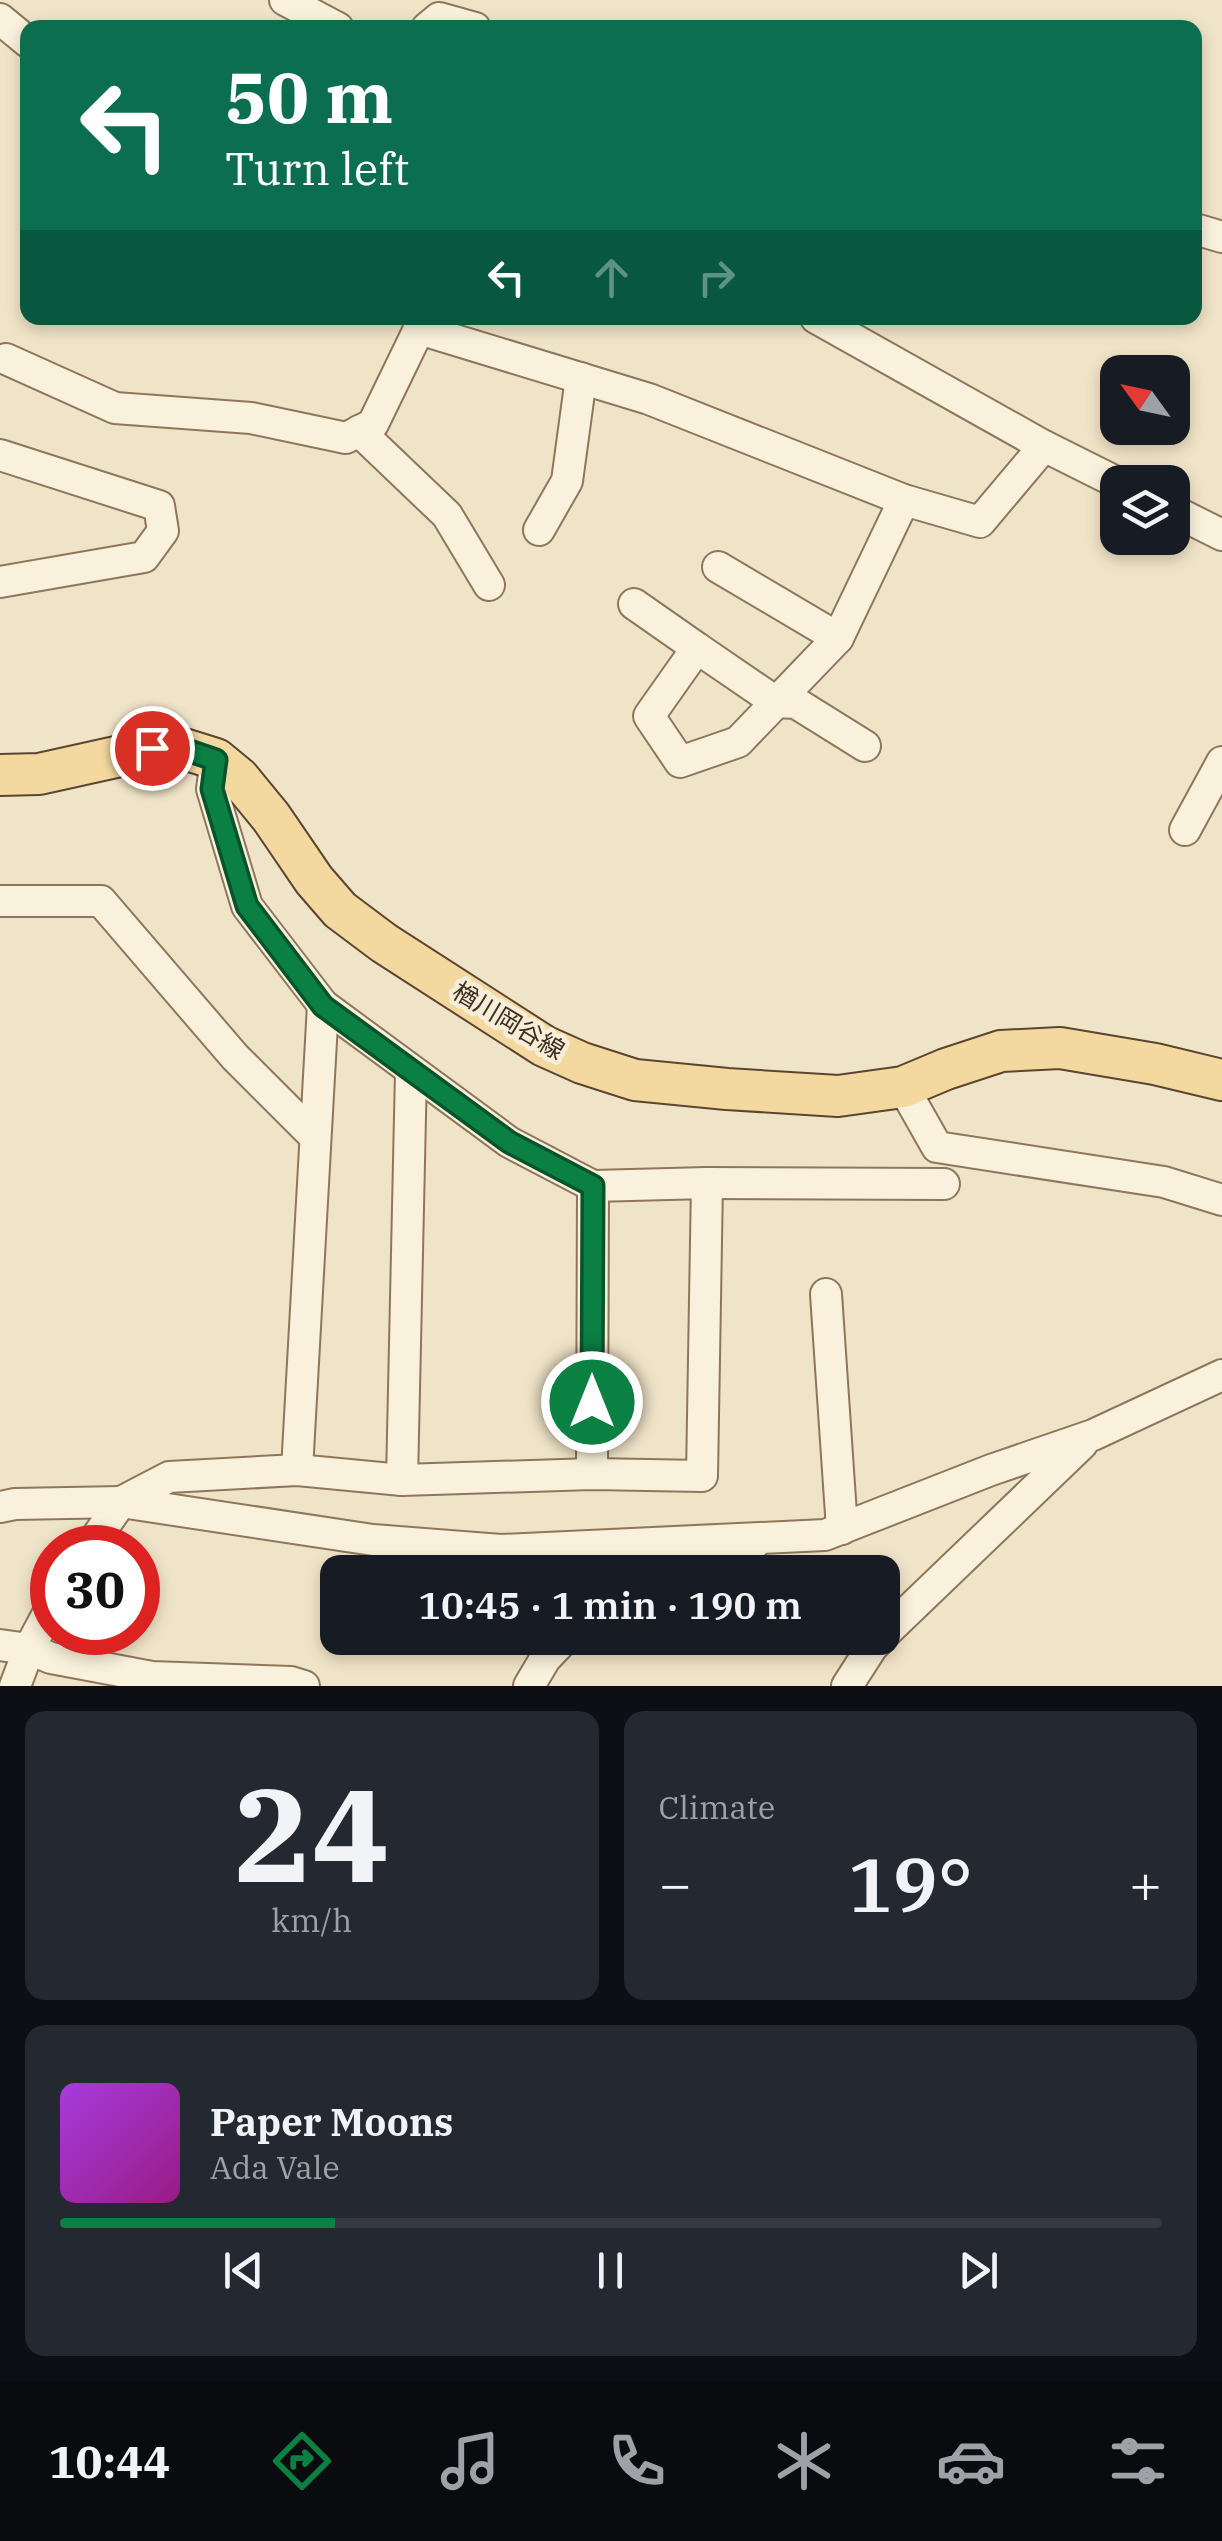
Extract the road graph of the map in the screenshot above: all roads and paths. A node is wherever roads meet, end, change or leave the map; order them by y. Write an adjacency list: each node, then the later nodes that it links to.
1 (285, 0): 3 (street)
2 (0, 19): 4 (street)
3 (323, 20)
4 (20, 35)
5 (417, 325): 10 (street)
6 (424, 325): 9 (street)
7 (828, 325): 11 (street)
8 (2, 361): 10 (street)
9 (581, 378): 14 (street); 16 (street)
10 (360, 431): 20 (street)
11 (1044, 446): 13 (street); 14 (street)
12 (0, 455): 19 (street)
13 (1100, 473)
14 (904, 500): 22 (street)
15 (1190, 519): 17 (street)
16 (539, 530)
17 (1222, 535)
18 (718, 567): 22 (street)
19 (0, 582)
20 (489, 585)
21 (634, 604): 23 (street)
22 (838, 638): 24 (street)
23 (697, 648): 24 (street); 24 (street)
24 (776, 702): 25 (street)
25 (865, 746)
26 (216, 760): 28 (main road, 楢川岡谷線); 31 (street); 34 (main road, 楢川岡谷線)
27 (1222, 762): 29 (street)
28 (0, 776)
29 (1184, 830)
30 (0, 901): 35 (street)
31 (323, 1006): 32 (street); 35 (street)
32 (412, 1070): 38 (street); 45 (street)
33 (1222, 1080): 34 (main road, 楢川岡谷線)
34 (903, 1087): 39 (street)
35 (314, 1136): 43 (street)
36 (707, 1182): 37 (street); 38 (street); 44 (street)
37 (944, 1184)
38 (593, 1186): 44 (street)
39 (1222, 1200)
40 (826, 1294): 49 (street)
41 (1222, 1375): 42 (street)
42 (1093, 1434): 49 (street); 52 (street)
43 (297, 1470): 45 (street); 46 (street)
44 (592, 1474): 45 (street)
45 (402, 1480)
46 (121, 1502): 47 (street); 48 (street); 50 (street)
47 (0, 1507)
48 (105, 1525)
49 (842, 1529): 50 (street)
50 (758, 1540): 51 (street)
51 (741, 1555)
52 (900, 1620)
53 (14, 1647): 56 (street); 57 (street)
54 (549, 1655): 58 (street)
55 (867, 1655): 59 (street)
56 (15, 1686)
57 (304, 1686)
58 (529, 1686)
59 (847, 1686)

